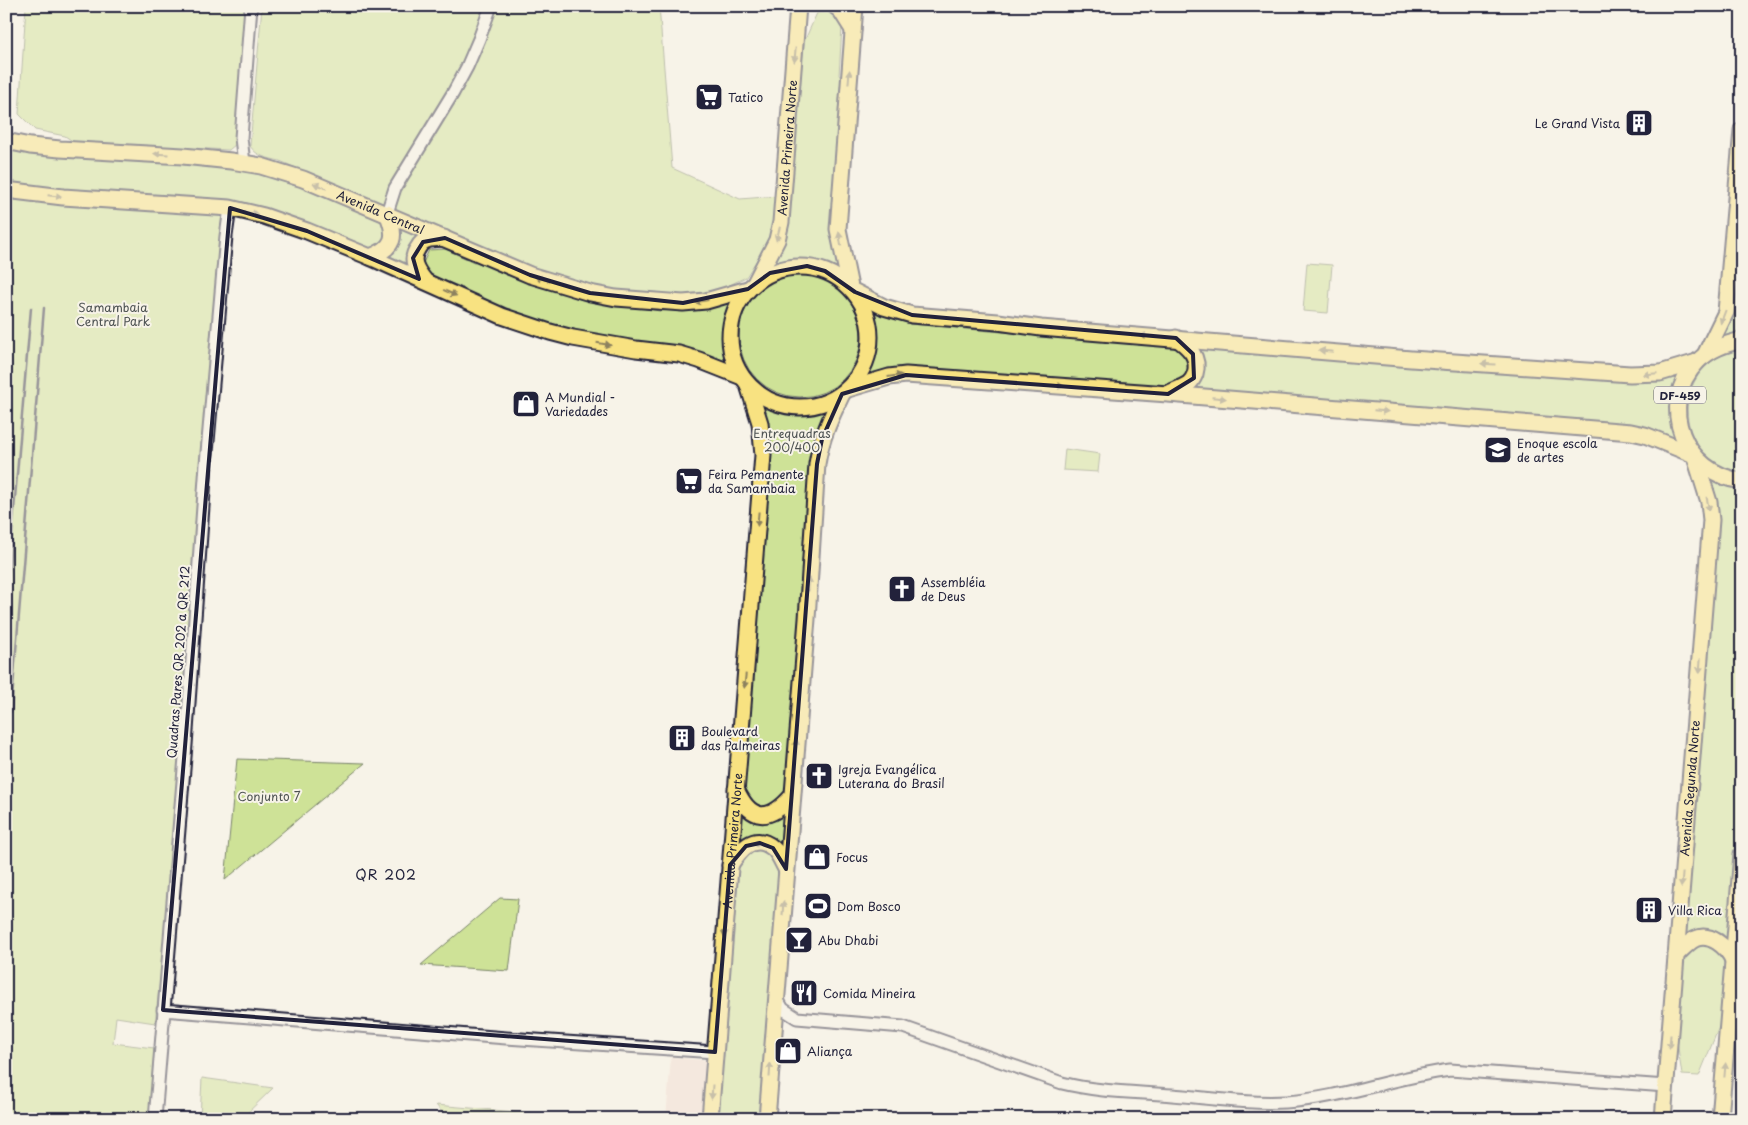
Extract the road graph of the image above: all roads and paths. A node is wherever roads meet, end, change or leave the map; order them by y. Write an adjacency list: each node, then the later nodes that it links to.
1 (251, 6): 9 (street)
2 (491, 6): 12 (street)
3 (835, 6): 6 (main road)
4 (855, 6): 6 (main road)
5 (802, 10): 16 (main road, Avenida Primeira Norte, one-way to 16)
6 (853, 30): 17 (main road, one-way to 6)
7 (1742, 130): 20 (main road, one-way to 20)
8 (6, 141): 9 (main road, Avenida Central, one-way to 8)
9 (238, 162): 12 (main road, Avenida Central, one-way to 9)
10 (6, 190): 11 (main road, one-way to 11)
11 (230, 208): 14 (main road, one-way to 14); 34 (street, Quadras Pares QR 202 a QR 212)
12 (380, 211): 13 (main road, Avenida Central); 14 (main road)
13 (445, 238): 15 (main road); 16 (main road, Avenida Central, one-way to 13)
14 (370, 257): 15 (main road)
15 (424, 281): 21 (main road, one-way to 21)
16 (751, 286): 17 (main road); 21 (main road)
17 (853, 290): 18 (main road, one-way to 17); 22 (main road)
18 (1176, 338): 20 (main road, one-way to 18); 23 (main road)
19 (1742, 340): 20 (main road)
20 (1701, 359): 24 (main road, DF-459)
21 (745, 381): 22 (main road); 26 (main road, Avenida Primeira Norte, one-way to 26)
22 (845, 391): 23 (main road, one-way to 23); 27 (main road, one-way to 22)
23 (1168, 394): 24 (main road, one-way to 24)
24 (1693, 456): 25 (main road, DF-459); 31 (main road, Avenida Segunda Norte, one-way to 31)
25 (1742, 481)
26 (736, 789): 27 (main road); 29 (main road, Avenida Primeira Norte)
27 (792, 796): 30 (main road)
28 (1742, 854): 32 (main road)
29 (730, 865): 30 (main road, one-way to 29); 37 (main road, Avenida Primeira Norte, one-way to 37)
30 (786, 869): 33 (main road, one-way to 30)
31 (1676, 955): 32 (main road); 38 (main road, Avenida Segunda Norte, one-way to 38)
32 (1733, 960): 43 (main road, one-way to 32)
33 (776, 998): 35 (street); 36 (main road)
34 (163, 1010): 37 (street); 39 (street, Quadras Pares QR 202 a QR 212)
35 (797, 1018): 36 (street); 38 (street)
36 (774, 1030): 41 (main road, one-way to 36)
37 (715, 1052): 40 (main road, Avenida Primeira Norte, one-way to 40)
38 (1666, 1086): 42 (main road, Avenida Segunda Norte)
39 (155, 1119)
40 (710, 1119)
41 (767, 1119)
42 (1663, 1119)
43 (1720, 1119)

